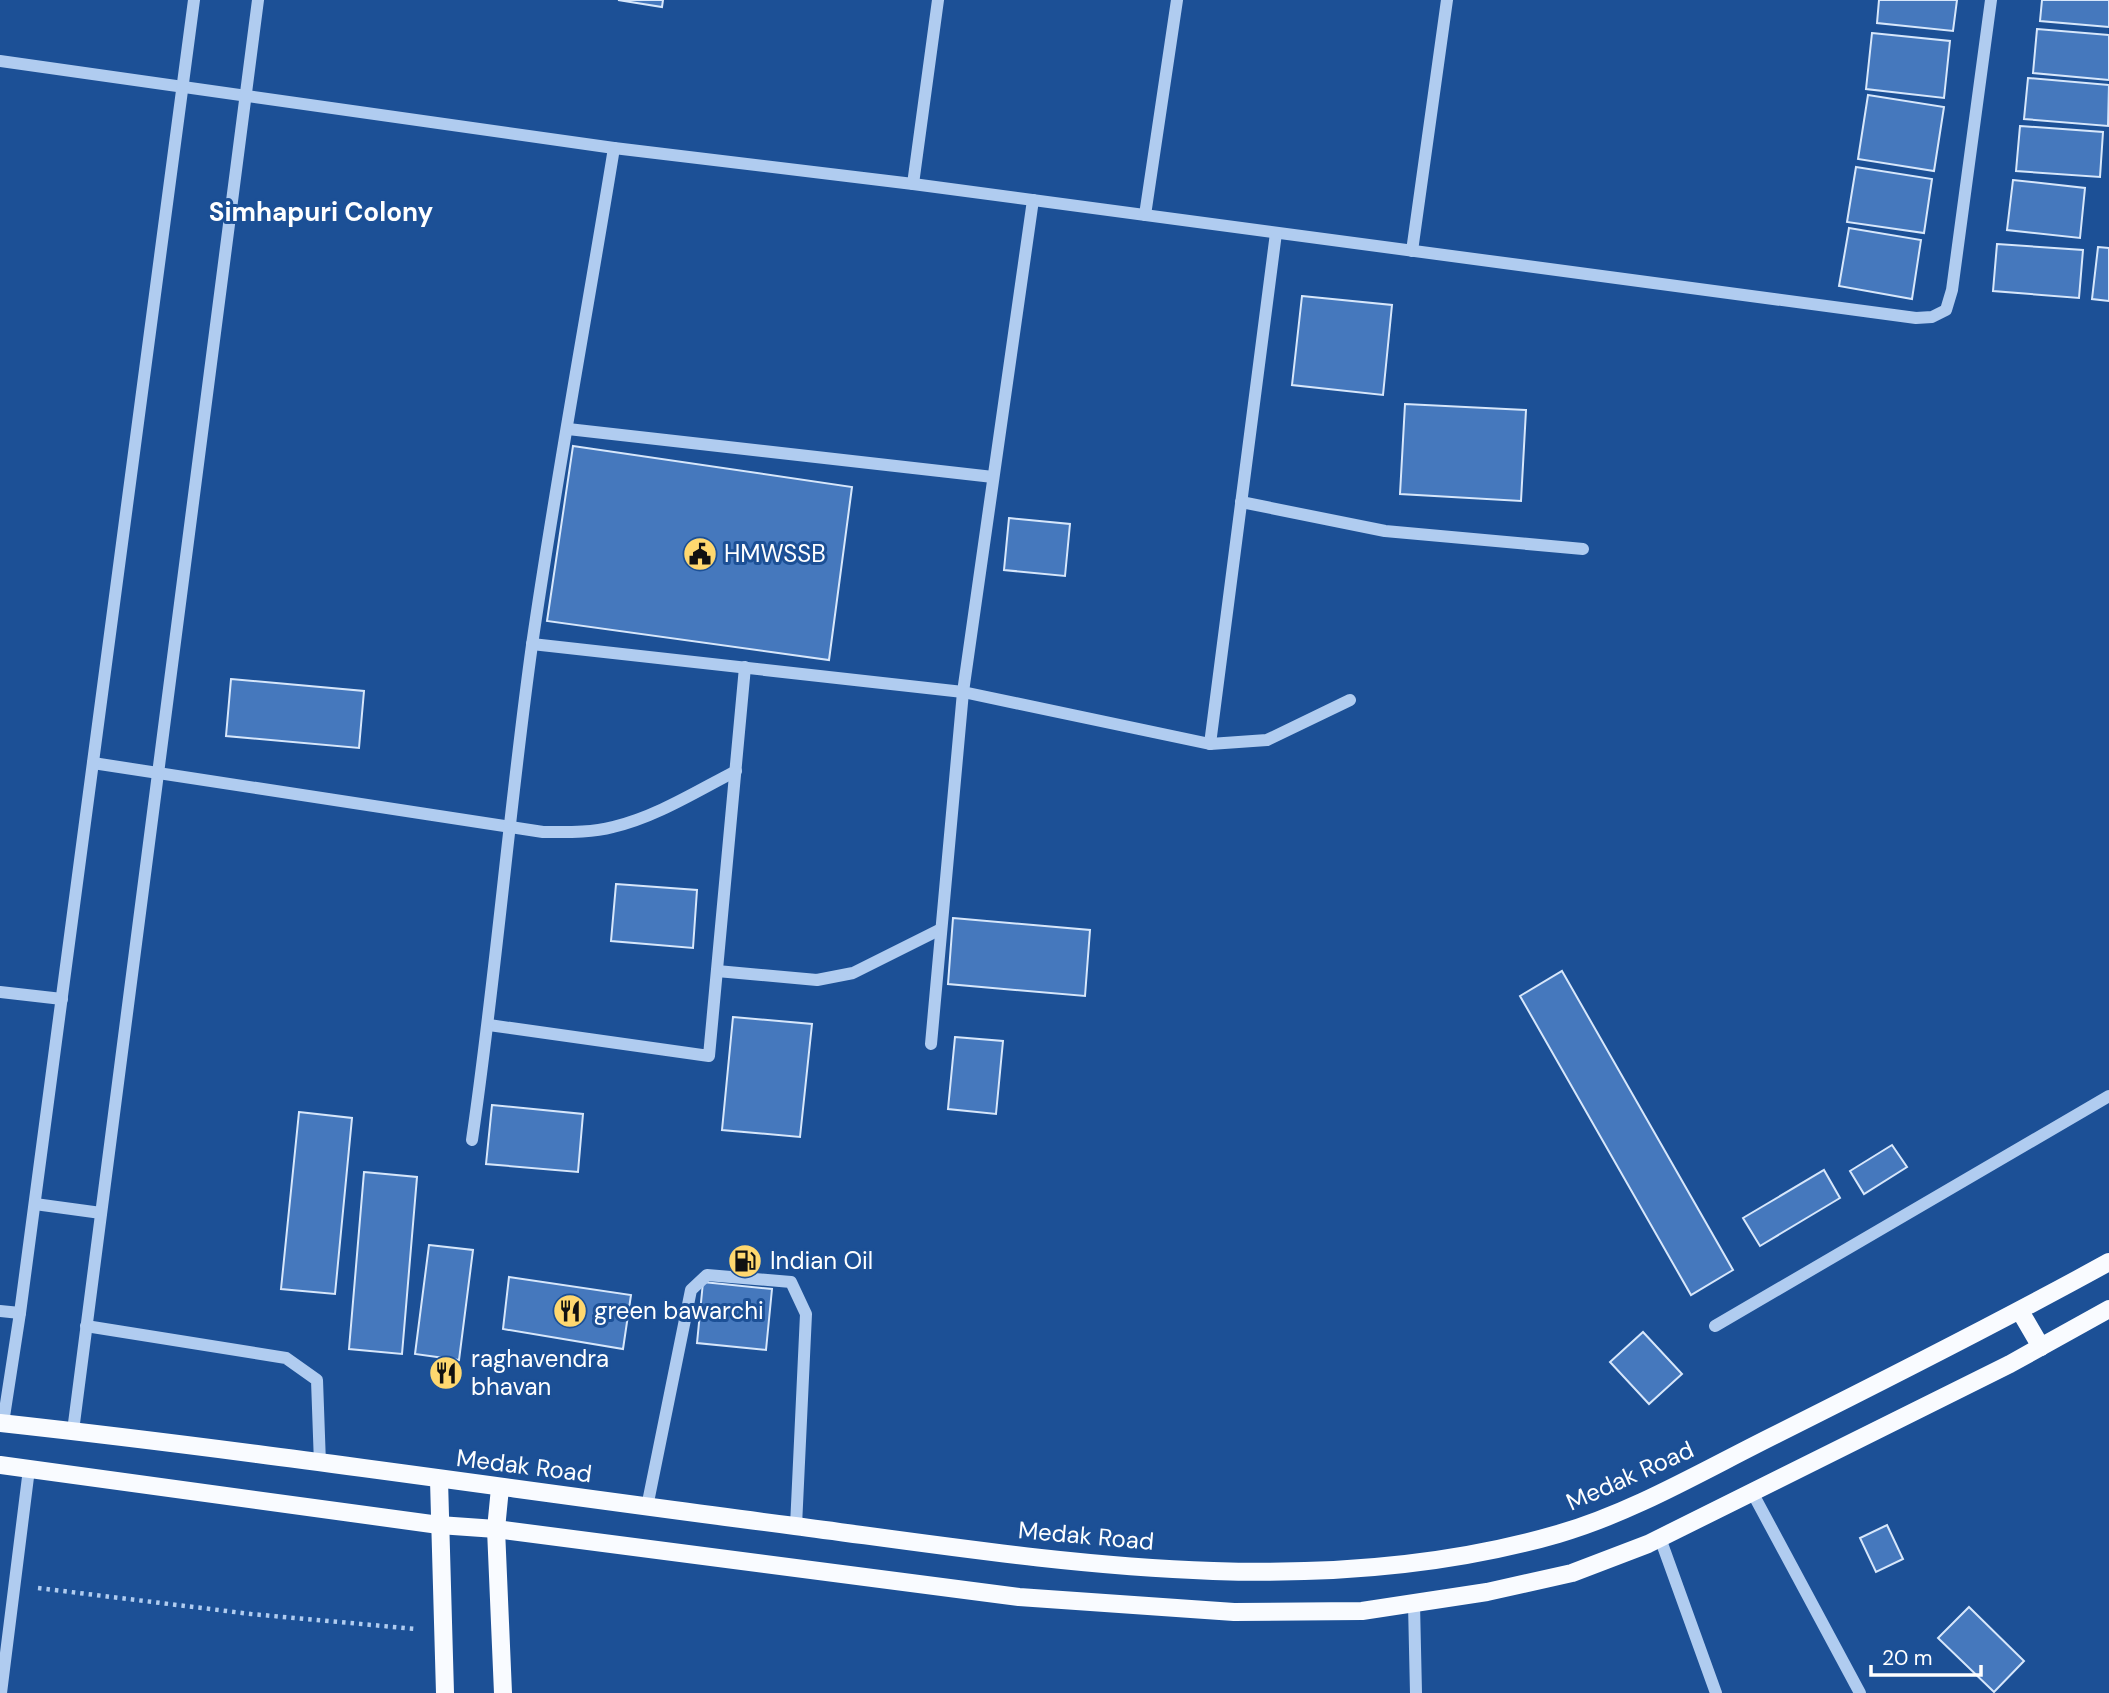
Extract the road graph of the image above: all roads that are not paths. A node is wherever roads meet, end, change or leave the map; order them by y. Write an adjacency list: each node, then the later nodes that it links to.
1 (194, 0): 8 (street)
2 (258, 0): 9 (street)
3 (938, 0): 11 (street)
4 (1177, 0): 13 (street)
5 (1447, 0): 15 (street)
6 (1991, 0): 15 (street)
7 (0, 61): 8 (street)
8 (183, 86): 9 (street); 25 (street)
9 (246, 95): 10 (street); 27 (street)
10 (614, 148): 11 (street); 16 (street)
11 (913, 184): 12 (street)
12 (1033, 200): 13 (street); 17 (street)
13 (1145, 215): 14 (street)
14 (1276, 233): 15 (street); 18 (street)
15 (1412, 251)
16 (568, 429): 17 (street); 20 (street)
17 (993, 477): 22 (street)
18 (1241, 502): 19 (street); 24 (street)
19 (1583, 549)
20 (532, 644): 21 (street); 28 (street)
21 (745, 667): 22 (street); 26 (street)
22 (963, 692): 24 (street); 29 (street)
23 (1350, 699): 24 (street)
24 (1210, 744)
25 (93, 763): 27 (street); 32 (street)
26 (736, 771): 28 (street); 30 (street)
27 (157, 772): 28 (street); 38 (street)
28 (509, 827): 33 (street)
29 (942, 929): 30 (street); 34 (street)
30 (717, 971): 33 (street)
31 (0, 992): 32 (street)
32 (62, 999): 37 (street)
33 (489, 1025): 36 (street)
34 (931, 1044)
35 (2109, 1096): 44 (street)
36 (472, 1140)
37 (35, 1204): 38 (street); 43 (street)
38 (101, 1213): 45 (street)
39 (2109, 1262): 42 (main road, Medak Road)
40 (2109, 1309): 46 (main road)
41 (0, 1311): 43 (street)
42 (2020, 1311): 46 (main road); 57 (main road, Medak Road)
43 (20, 1313): 47 (street)
44 (1715, 1325)
45 (86, 1326): 48 (street); 49 (street)
46 (2041, 1347): 54 (main road)
47 (1, 1423): 48 (main road, Medak Road)
48 (73, 1431): 49 (main road, Medak Road)
49 (320, 1464): 52 (main road, Medak Road)
50 (0, 1465): 51 (main road)
51 (29, 1469): 56 (main road); 61 (street)
52 (439, 1480): 53 (main road, Medak Road); 56 (main road)
53 (499, 1488): 55 (main road, Medak Road); 58 (main road)
54 (1752, 1492): 59 (main road); 66 (street)
55 (647, 1507): 57 (main road, Medak Road); 57 (street)
56 (439, 1525): 58 (main road); 62 (main road)
57 (796, 1526)
58 (496, 1530): 60 (main road); 63 (main road)
59 (1660, 1538): 60 (main road); 65 (street)
60 (1414, 1604): 64 (street)
61 (1, 1693)
62 (445, 1693)
63 (503, 1693)
64 (1416, 1693)
65 (1716, 1693)
66 (1860, 1693)

